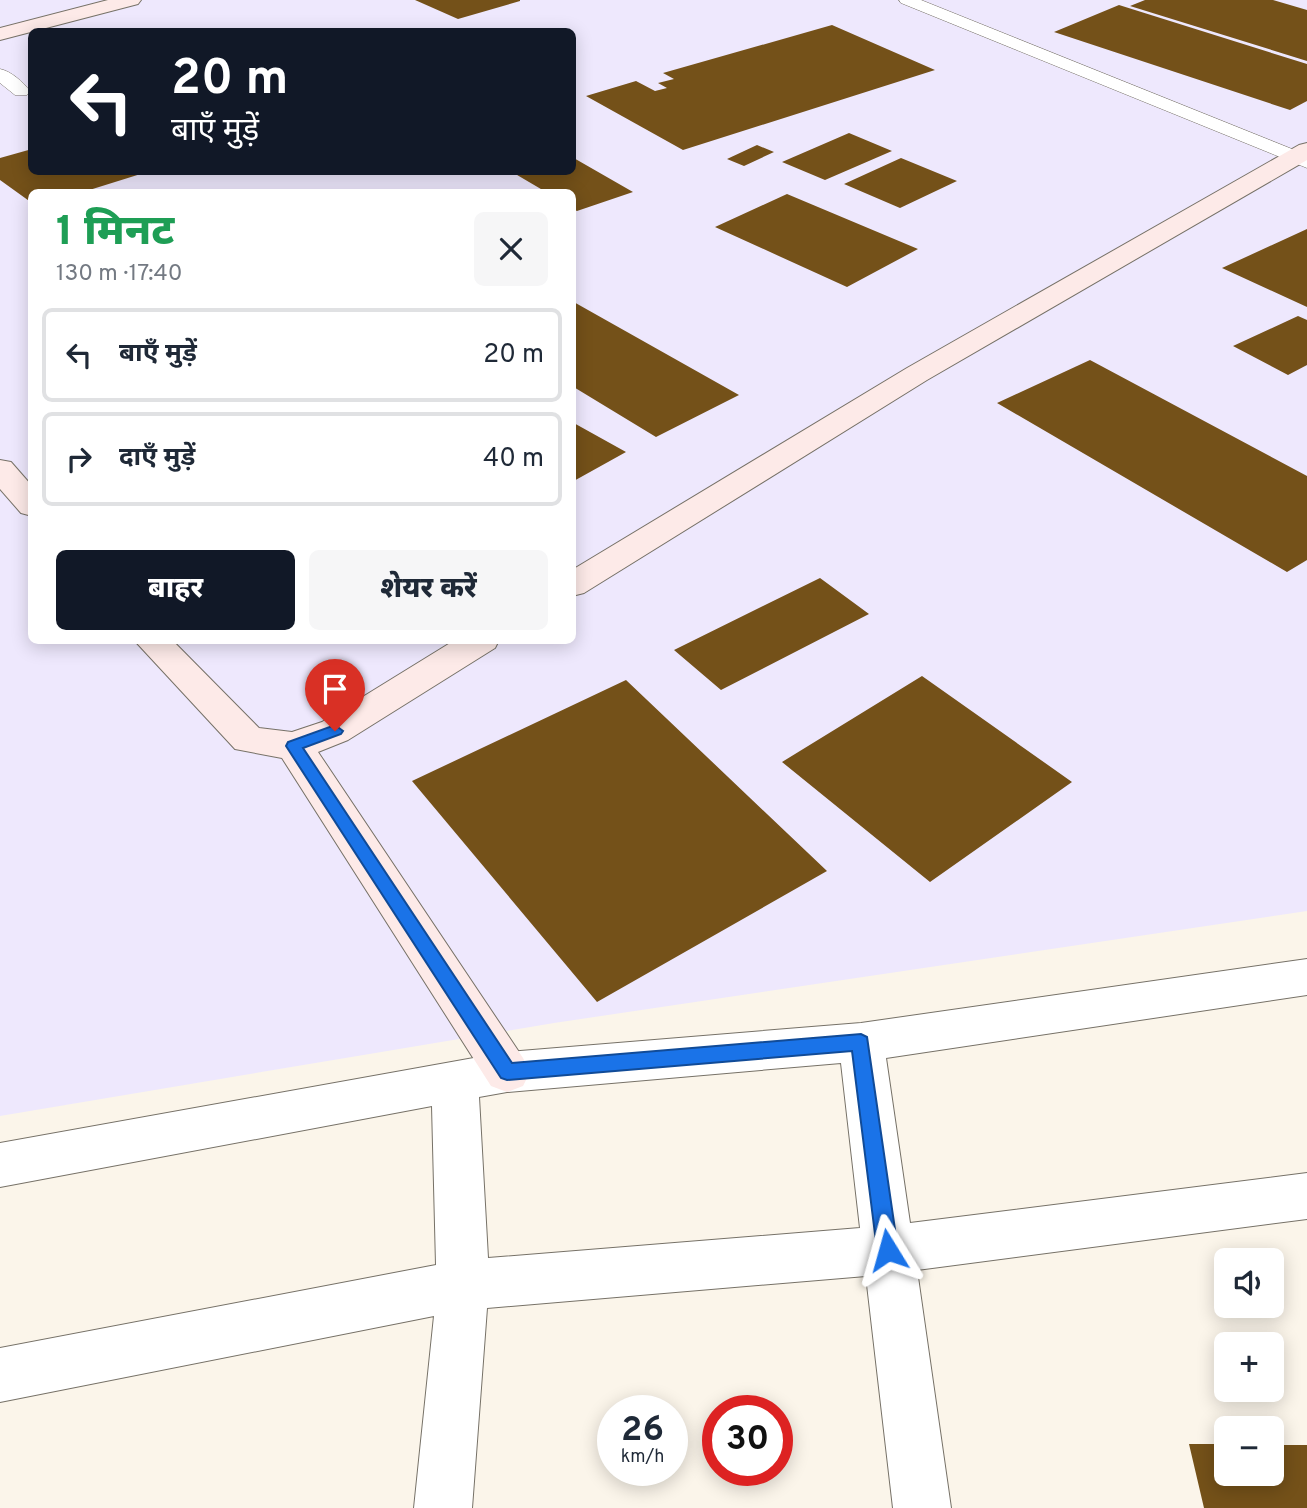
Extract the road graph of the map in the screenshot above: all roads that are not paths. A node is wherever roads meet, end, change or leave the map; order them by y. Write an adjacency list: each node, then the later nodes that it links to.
1 (131, 0): 3 (street)
2 (907, 0): 6 (lane)
3 (0, 34)
4 (0, 74): 5 (lane)
5 (21, 91)
6 (1303, 156): 9 (street)
7 (0, 469): 8 (street)
8 (28, 501)
9 (576, 583)
10 (155, 644): 12 (street)
11 (476, 644): 12 (street)
12 (294, 746): 15 (street)
13 (1307, 976): 14 (street)
14 (861, 1042): 15 (street); 19 (street)
15 (507, 1072): 16 (street)
16 (454, 1081): 17 (street); 20 (street)
17 (0, 1165)
18 (1307, 1196): 19 (street)
19 (888, 1250): 20 (street); 23 (street)
20 (463, 1285): 21 (street); 22 (street)
21 (0, 1376)
22 (443, 1508)
23 (922, 1508)

